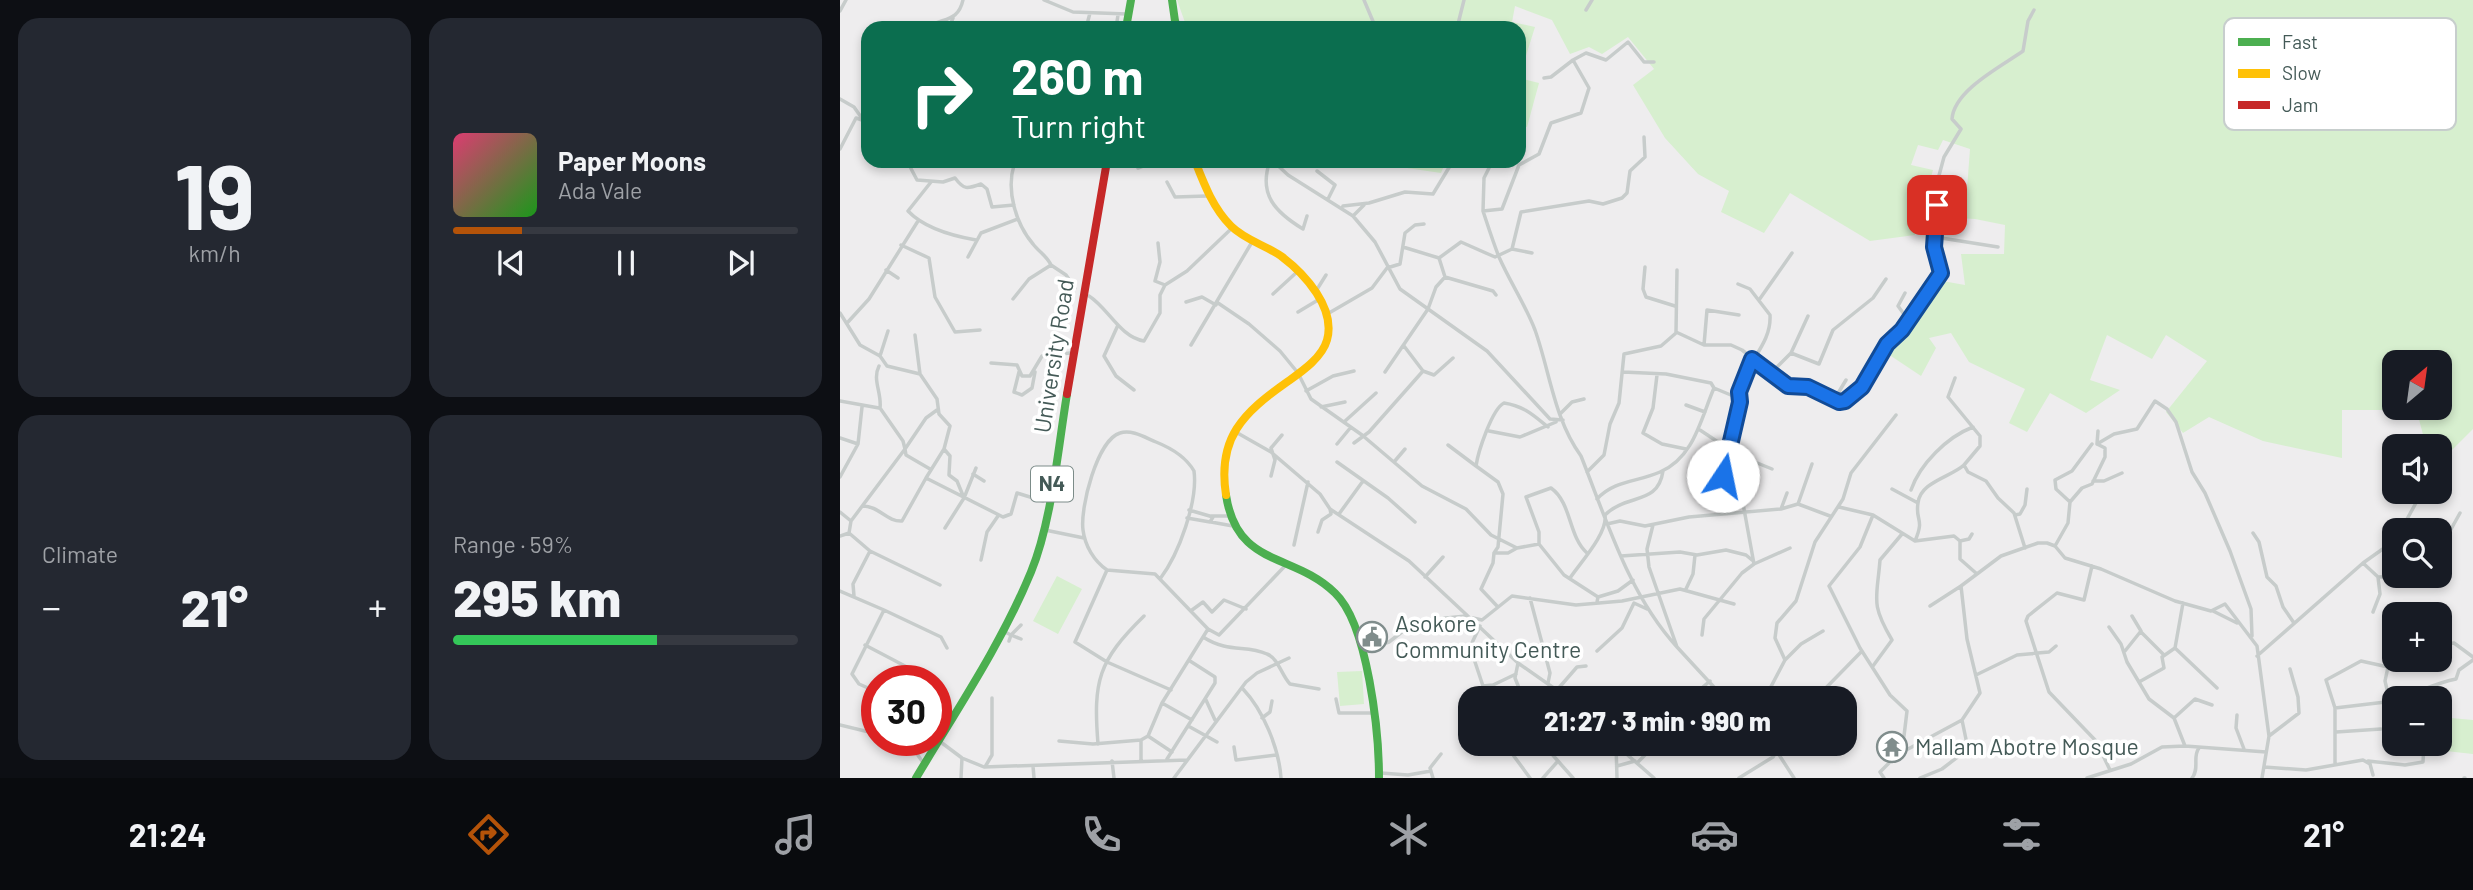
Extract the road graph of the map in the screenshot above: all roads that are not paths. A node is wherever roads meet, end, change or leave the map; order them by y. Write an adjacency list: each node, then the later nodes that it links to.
1 (846, 0): 12 (street)
2 (963, 0): 16 (street)
3 (1044, 0): 9 (street)
4 (1133, 0): 14 (main road); 23 (main road)
5 (1172, 0): 17 (main road)
6 (1364, 0): 25 (street)
7 (1464, 0): 26 (street)
8 (1592, 0): 10 (street)
9 (1050, 1): 13 (street)
10 (1586, 10)
11 (2034, 10): 62 (street)
12 (840, 11)
13 (1090, 13): 15 (street); 20 (street)
14 (1129, 14): 15 (street); 22 (main road)
15 (1118, 15): 21 (street)
16 (953, 18): 18 (street); 19 (street)
17 (1176, 18): 24 (street)
18 (945, 21)
19 (952, 21)
20 (1088, 21)
21 (1117, 21)
22 (1128, 21)
23 (1129, 21)
24 (1178, 21)
25 (1373, 21)
26 (1459, 21)
27 (1573, 60): 28 (street); 29 (street); 34 (street)
28 (1654, 62)
29 (1544, 78)
30 (840, 99): 31 (street)
31 (861, 117): 33 (street)
32 (1644, 137): 69 (street)
33 (840, 149)
34 (1526, 161)
35 (911, 168): 46 (street)
36 (1013, 168): 53 (street)
37 (1103, 168): 114 (main road, University Road / N4)
38 (1103, 168): 192 (main road, University Road / N4)
39 (1198, 168): 50 (main road)
40 (1271, 168): 56 (street)
41 (1280, 168): 51 (street)
42 (1449, 168): 52 (street)
43 (1489, 168): 55 (street)
44 (1518, 168): 55 (street)
45 (1317, 171): 51 (street)
46 (917, 180): 47 (street); 49 (street)
47 (931, 182): 49 (street); 53 (street)
48 (1167, 183): 50 (street)
49 (924, 191): 59 (street)
50 (1208, 195): 61 (main road)
51 (1328, 199): 54 (street)
52 (1365, 204): 54 (street); 57 (street)
53 (1015, 205): 58 (street)
54 (1341, 206): 57 (street)
55 (1483, 211): 74 (street)
56 (1307, 216)
57 (1353, 216): 77 (street)
58 (1018, 219): 63 (street); 75 (street)
59 (918, 220): 63 (street); 66 (street)
60 (1424, 223): 67 (street)
61 (1233, 228): 64 (main road); 86 (street)
62 (1935, 237): 68 (street); 104 (street)
63 (976, 240): 72 (street)
64 (1253, 240): 80 (main road); 96 (street)
65 (1158, 243): 86 (street)
66 (901, 245): 78 (street); 107 (street)
67 (1403, 247): 73 (street); 77 (street)
68 (1997, 247)
69 (1512, 248): 70 (street); 74 (street)
70 (1532, 253)
71 (1792, 253): 94 (street)
72 (968, 257)
73 (1439, 258): 74 (street); 82 (street)
74 (1500, 258): 147 (street)
75 (1051, 265): 87 (street); 93 (street)
76 (1645, 267): 97 (street)
77 (1387, 268): 98 (street); 101 (street)
78 (886, 270): 83 (street); 105 (street)
79 (1677, 270): 97 (street)
80 (1297, 272): 89 (street); 92 (main road)
81 (1326, 275): 92 (street)
82 (1445, 277): 90 (street); 98 (street)
83 (898, 278)
84 (1886, 279): 115 (street)
85 (1738, 284): 94 (street)
86 (1165, 285): 106 (street)
87 (1075, 288)
88 (1905, 293): 104 (street)
89 (1273, 295)
90 (1496, 295)
91 (1089, 296): 106 (street)
92 (1316, 298): 99 (street); 101 (main road)
93 (1013, 299)
94 (1759, 300): 118 (street)
95 (1186, 302): 96 (street)
96 (1217, 304): 111 (street); 127 (street)
97 (1675, 306): 109 (street)
98 (1428, 309): 113 (street); 152 (street)
99 (1298, 312)
100 (840, 313): 105 (street)
101 (1327, 314): 127 (main road)
102 (1739, 315): 112 (street)
103 (1808, 316): 115 (street)
104 (1909, 321): 139 (street)
105 (848, 322): 116 (street)
106 (1118, 325): 134 (street)
107 (980, 330)
108 (888, 331): 116 (street)
109 (1676, 332): 112 (street); 126 (street)
110 (915, 335): 129 (street)
111 (1191, 345)
112 (1703, 345): 118 (street)
113 (1404, 346): 123 (street); 125 (street)
114 (1070, 353): 121 (street); 192 (main road, University Road / N4)
115 (1791, 353): 128 (street)
116 (880, 356): 129 (street)
117 (1453, 358): 123 (street)
118 (1752, 359): 128 (street); 137 (street)
119 (992, 363): 124 (street)
120 (879, 366): 145 (street)
121 (1036, 370): 124 (street); 124 (street)
122 (1354, 371): 135 (street)
123 (1423, 371): 161 (street)
124 (1019, 372)
125 (1385, 372)
126 (1623, 372): 130 (street); 183 (street)
127 (1298, 373): 135 (street); 156 (main road)
128 (1771, 373): 139 (street)
129 (920, 374): 146 (street)
130 (1657, 374): 133 (street); 171 (street)
131 (1955, 378): 155 (street)
132 (1846, 380): 139 (street)
133 (1714, 388): 137 (street); 148 (street)
134 (1134, 390)
135 (1306, 391): 144 (street)
136 (1376, 393): 151 (street)
137 (1739, 398): 172 (street)
138 (1584, 399): 147 (street)
139 (1834, 400)
140 (840, 401): 143 (street)
141 (1345, 402): 144 (street)
142 (1686, 405): 148 (street)
143 (862, 407): 145 (street); 164 (street)
144 (1321, 407): 151 (street)
145 (880, 408): 168 (street)
146 (937, 410): 168 (street); 169 (street)
147 (1561, 412): 150 (street)
148 (1705, 412): 157 (street)
149 (1896, 415): 205 (street)
150 (1563, 420): 152 (street); 183 (street)
151 (1344, 422): 153 (street)
152 (1556, 422): 154 (street)
153 (1351, 427): 161 (street); 165 (street)
154 (1548, 427): 158 (street); 158 (street)
155 (1973, 427): 177 (street); 196 (street)
156 (1232, 430): 173 (street); 220 (main road)
157 (1700, 430): 171 (street); 172 (street)
158 (1489, 431): 178 (street)
159 (2098, 431): 166 (street)
160 (1282, 435): 173 (street)
161 (1362, 435): 163 (street); 174 (street)
162 (840, 438): 164 (street)
163 (1354, 443)
164 (858, 444): 187 (street)
165 (1337, 444)
166 (2094, 444): 191 (street); 201 (street); 302 (street)
167 (1448, 445): 178 (street)
168 (905, 449): 180 (street); 204 (street)
169 (944, 449): 180 (street); 198 (street)
170 (1405, 449): 174 (street)
171 (1686, 449): 182 (street)
172 (1728, 449): 181 (street); 209 (street)
173 (1271, 452): 186 (street); 193 (street)
174 (1394, 461): 236 (street)
175 (1337, 462): 190 (street)
176 (1812, 464): 203 (street)
177 (1964, 465): 202 (street); 215 (street)
178 (1476, 466): 236 (street)
179 (976, 468): 185 (street)
180 (930, 469): 188 (street)
181 (1772, 469)
182 (1663, 471): 199 (street); 224 (street)
183 (1587, 472): 199 (street)
184 (2122, 473): 191 (street)
185 (973, 474): 189 (street); 198 (street)
186 (1271, 476)
187 (840, 477)
188 (926, 478): 198 (street); 204 (street)
189 (984, 481)
190 (1363, 481): 212 (street); 223 (street)
191 (2094, 481): 201 (street)
192 (1050, 482): 200 (main road, University Road / N4); 229 (main road, University Road / N4)
193 (1308, 482): 206 (street); 241 (street)
194 (1892, 489): 202 (street)
195 (2027, 489): 215 (street)
196 (1911, 490)
197 (1787, 493): 207 (street)
198 (964, 498): 216 (street); 228 (street)
199 (1597, 499): 224 (street)
200 (1043, 501): 216 (street); 358 (main road, University Road / N4)
201 (2070, 502): 242 (street)
202 (1918, 503): 238 (street)
203 (1798, 504): 207 (street); 218 (street)
204 (863, 506): 221 (street)
205 (1839, 507): 214 (street); 218 (street)
206 (1330, 509): 212 (street); 230 (street)
207 (1780, 509): 209 (street)
208 (1189, 510): 217 (street); 219 (street); 237 (street)
209 (1746, 510): 226 (street); 255 (street)
210 (840, 512): 221 (street)
211 (2460, 513): 227 (street)
212 (1339, 514): 263 (street)
213 (1218, 515): 217 (street); 220 (street); 220 (street); 225 (street)
214 (1873, 515): 233 (street); 314 (street)
215 (2015, 515): 245 (street)
216 (998, 516): 254 (street)
217 (1211, 516): 222 (street)
218 (1830, 516): 322 (street)
219 (1187, 518): 222 (street); 264 (street)
220 (1230, 518): 225 (street); 257 (main road)
221 (851, 521): 231 (street)
222 (1211, 522): 225 (street)
223 (1415, 522)
224 (1607, 523): 226 (street); 249 (street); 250 (street)
225 (1219, 524)
226 (1653, 525): 251 (street)
227 (2452, 527)
228 (945, 528)
229 (1043, 530): 237 (street); 298 (main road, University Road / N4)
230 (1318, 532)
231 (849, 533): 235 (street); 247 (street)
232 (2253, 533): 291 (street)
233 (1902, 534): 238 (street); 329 (street)
234 (1972, 534): 239 (street)
235 (840, 536)
236 (1498, 537): 243 (street); 248 (street)
237 (1084, 538): 259 (street)
238 (1915, 541): 239 (street)
239 (1960, 541): 260 (street)
240 (1539, 544): 243 (street); 249 (street); 265 (street)
241 (1294, 545)
242 (2054, 546): 245 (street); 258 (street)
243 (1517, 548): 248 (street)
244 (1790, 548): 255 (street)
245 (2025, 548): 260 (street)
246 (2382, 550): 256 (street)
247 (870, 551): 267 (street); 272 (street)
248 (1494, 553): 279 (street)
249 (1587, 553): 265 (street)
250 (1621, 555): 251 (street); 266 (street)
251 (1648, 555): 252 (street); 271 (street)
252 (1695, 555): 255 (street); 269 (street)
253 (1443, 557): 263 (street)
254 (981, 560)
255 (1754, 563): 276 (street)
256 (2363, 563): 261 (street); 291 (street)
257 (1284, 566): 281 (street); 312 (main road)
258 (2092, 566): 277 (street); 316 (street)
259 (1107, 570): 264 (street); 323 (street)
260 (1977, 574): 268 (street)
261 (2378, 577): 262 (street); 286 (street)
262 (2382, 577)
263 (1425, 578): 287 (street)
264 (1160, 579): 284 (street)
265 (1570, 579): 275 (street)
266 (1633, 580): 273 (street); 275 (street)
267 (940, 584)
268 (1961, 586): 280 (street); 332 (street)
269 (1686, 590): 271 (street); 276 (street)
270 (840, 591): 272 (street)
271 (1656, 593): 273 (street); 309 (street)
272 (854, 596): 282 (street)
273 (1640, 596): 275 (street); 283 (street)
274 (1530, 598): 275 (street); 279 (street); 336 (street)
275 (1597, 600)
276 (1720, 601): 278 (street); 300 (street)
277 (2183, 603): 285 (street); 311 (street)
278 (1734, 604)
279 (1497, 606): 287 (street)
280 (1930, 607)
281 (1247, 609): 284 (street); 299 (street)
282 (884, 610): 307 (street); 310 (street)
283 (1649, 610): 309 (street); 313 (street)
284 (1191, 611): 295 (street)
285 (2211, 611): 290 (street); 290 (street)
286 (2373, 612)
287 (1468, 615): 293 (street); 312 (street)
288 (2132, 616): 297 (street)
289 (1144, 617): 323 (street)
290 (2238, 624): 302 (street)
291 (2294, 624): 318 (street)
292 (1021, 625): 298 (street)
293 (1480, 626): 325 (street); 337 (street)
294 (2109, 627): 315 (street)
295 (1208, 629): 299 (street); 301 (street)
296 (1823, 631): 322 (street)
297 (2141, 631): 315 (street); 317 (street)
298 (1007, 633): 303 (street); 304 (street); 360 (main road, University Road / N4)
299 (1219, 635): 305 (street)
300 (1702, 635)
301 (1203, 637): 305 (street); 321 (street)
302 (2252, 638): 318 (street)
303 (1021, 639)
304 (1009, 641)
305 (1214, 644): 324 (street)
306 (2452, 644): 320 (street)
307 (865, 645): 326 (street); 335 (street)
308 (2056, 646): 316 (street)
309 (1677, 647): 333 (street)
310 (947, 648)
311 (2175, 648): 317 (street); 346 (street)
312 (1362, 651): 359 (main road)
313 (1597, 651)
314 (1862, 651): 329 (street); 344 (street)
315 (2125, 651): 334 (street)
316 (2034, 652): 332 (street); 413 (street)
317 (2164, 655): 334 (street)
318 (2257, 656): 373 (street)
319 (1289, 658): 324 (street)
320 (2473, 658): 345 (street)
321 (1189, 660): 349 (street); 352 (street)
322 (1785, 660): 343 (street)
323 (1107, 662): 349 (street); 378 (street)
324 (1276, 663): 347 (street); 348 (street)
325 (1518, 663): 331 (street); 336 (street)
326 (903, 665)
327 (2382, 665): 357 (street)
328 (1586, 666): 340 (street)
329 (1873, 666): 388 (street)
330 (2290, 669): 373 (street)
331 (1516, 674): 337 (street); 338 (street)
332 (1976, 674): 366 (street)
333 (1710, 681): 341 (street); 342 (street)
334 (2139, 682): 363 (street)
335 (861, 683)
336 (1548, 684): 339 (street)
337 (1483, 686)
338 (1520, 686)
339 (1551, 686)
340 (1560, 686)
341 (1704, 686)
342 (1714, 686)
343 (1771, 686)
344 (1828, 686)
345 (2430, 686)
346 (2217, 688)
347 (1242, 689): 362 (street); 365 (street)
348 (1319, 689)
349 (1171, 690): 354 (street)
350 (992, 698): 411 (street)
351 (1336, 699): 359 (street)
352 (1206, 700): 364 (street); 365 (street)
353 (1272, 701): 362 (street)
354 (1162, 703): 364 (street); 372 (street)
355 (2382, 703): 357 (street)
356 (2212, 705): 363 (street)
357 (2335, 708): 371 (street)
358 (952, 710)
359 (1373, 713): 415 (main road)
360 (952, 714)
361 (2237, 715): 382 (street)
362 (1262, 718): 387 (street)
363 (2174, 718): 379 (street)
364 (1192, 720): 368 (street)
365 (1215, 720): 374 (street)
366 (1962, 720): 388 (street); 433 (street)
367 (840, 725): 370 (street)
368 (1190, 727): 374 (street); 384 (street)
369 (2381, 729): 371 (street)
370 (861, 730)
371 (2336, 732): 408 (street)
372 (1147, 736): 375 (street); 384 (street)
373 (2269, 736): 385 (street)
374 (1206, 737): 377 (street); 402 (street)
375 (1141, 740): 378 (street); 401 (street)
376 (1059, 741): 378 (street)
377 (1217, 742)
378 (1098, 744)
379 (2185, 746): 381 (street); 413 (street)
380 (1234, 747): 387 (street)
381 (2200, 747): 382 (street); 435 (street)
382 (2244, 749): 385 (street)
383 (952, 750): 399 (street)
384 (1172, 752): 400 (street)
385 (2266, 752): 412 (street)
386 (1441, 754): 414 (street)
387 (1276, 755): 423 (street)
388 (1897, 755): 432 (street)
389 (918, 756): 404 (street)
390 (925, 756): 404 (main road, University Road / N4)
391 (1511, 756): 425 (street)
392 (1554, 756): 406 (street)
393 (1616, 756): 410 (street)
394 (1630, 756): 407 (street)
395 (1643, 756): 407 (street)
396 (1771, 756): 430 (street)
397 (1780, 756): 431 (street)
398 (2423, 756): 403 (street)
399 (962, 758): 411 (street); 419 (street)
400 (1167, 759): 401 (street); 402 (street)
401 (1141, 760): 405 (street)
402 (1187, 760): 422 (street)
403 (2363, 760): 408 (street); 416 (street)
404 (922, 761): 417 (main road, University Road / N4); 418 (main road, University Road / N4)
405 (1112, 761): 409 (street); 421 (street)
406 (1558, 761): 426 (street); 427 (street)
407 (1637, 762): 410 (street); 429 (street)
408 (2335, 763): 412 (street)
409 (1033, 766): 411 (street); 420 (street)
410 (1617, 766): 428 (street)
411 (984, 767)
412 (2264, 767): 436 (street)
413 (2110, 770): 434 (street)
414 (1431, 771): 415 (street); 424 (street)
415 (1379, 775)
416 (2373, 775)
417 (909, 778)
418 (916, 778)
419 (961, 778)
420 (1034, 778)
421 (1114, 778)
422 (1174, 778)
423 (1281, 778)
424 (1433, 778)
425 (1530, 778)
426 (1543, 778)
427 (1573, 778)
428 (1617, 778)
429 (1654, 778)
430 (1740, 778)
431 (1794, 778)
432 (1884, 778)
433 (1920, 778)
434 (2087, 778)
435 (2192, 778)
436 (2262, 778)

